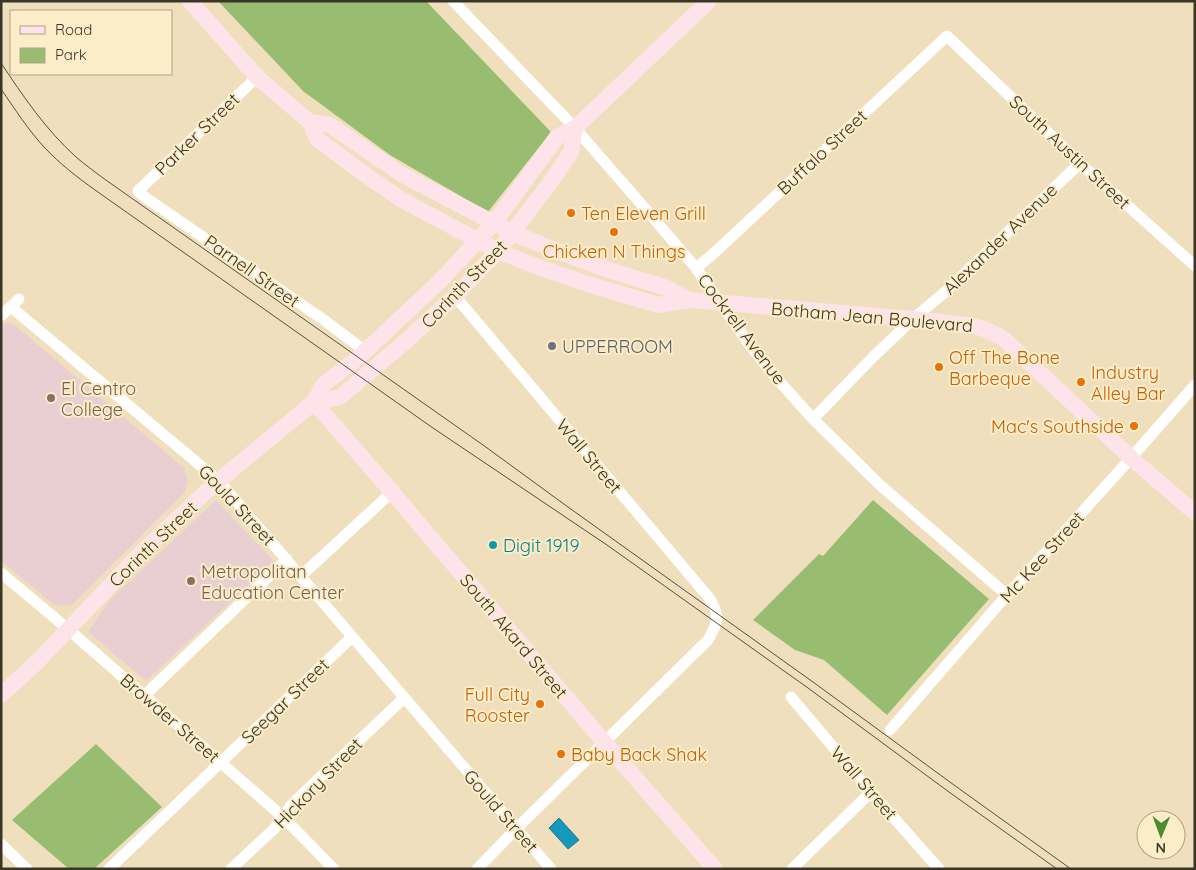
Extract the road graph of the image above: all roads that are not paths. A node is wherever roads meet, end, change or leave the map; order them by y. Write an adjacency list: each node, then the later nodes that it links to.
1 (190, 1): 6 (main road, Botham Jean Boulevard)
2 (470, 1): 4 (street)
3 (709, 1): 8 (main road, Corinth Street)
4 (457, 6): 8 (street, Cockrell Avenue)
5 (947, 36): 9 (street, South Austin Street); 16 (street, Buffalo Street)
6 (257, 77): 7 (main road, Botham Jean Boulevard); 10 (street, Parker Street)
7 (310, 122): 11 (main road, Botham Jean Boulevard); 13 (main road, Botham Jean Boulevard)
8 (575, 128): 11 (main road, Corinth Street); 12 (main road, Corinth Street); 16 (street, Cockrell Avenue)
9 (1080, 163): 15 (street, South Austin Street); 21 (street, Alexander Avenue)
10 (138, 190): 22 (street, Parnell Street)
11 (494, 223): 12 (main road, Botham Jean Boulevard); 13 (main road, Corinth Street)
12 (513, 233): 14 (main road, Corinth Street); 18 (main road, Botham Jean Boulevard)
13 (478, 240): 14 (main road, Botham Jean Boulevard); 22 (main road, Corinth Street)
14 (498, 251): 17 (main road, Corinth Street); 18 (main road, Botham Jean Boulevard)
15 (1195, 266)
16 (696, 268): 19 (street, Cockrell Avenue)
17 (455, 296): 24 (main road, Corinth Street); 41 (street, Wall Street)
18 (690, 300): 19 (main road, Botham Jean Boulevard)
19 (721, 303): 21 (main road, Botham Jean Boulevard); 25 (street, Cockrell Avenue)
20 (1, 316): 27 (street, Gould Street)
21 (913, 319): 25 (street, Alexander Avenue); 26 (main road, Botham Jean Boulevard)
22 (365, 351): 24 (main road, Corinth Street)
23 (1195, 385): 26 (street, Mc Kee Street)
24 (314, 402): 27 (main road, Corinth Street); 28 (main road, South Akard Street)
25 (813, 418): 33 (street, Cockrell Avenue)
26 (1131, 458): 29 (main road, Botham Jean Boulevard); 33 (street, Mc Kee Street)
27 (219, 481): 30 (street, Gould Street); 34 (main road, Corinth Street)
28 (392, 492): 32 (street); 41 (main road, South Akard Street)
29 (1195, 513)
30 (287, 559): 32 (street, Gould Street); 37 (street)
31 (1, 573): 34 (street, Browder Street)
32 (301, 576): 35 (street, Gould Street)
33 (1007, 595): 40 (street, Mc Kee Street)
34 (68, 629): 36 (main road, Corinth Street); 37 (street, Browder Street)
35 (352, 637): 39 (street, Gould Street); 42 (street, Seegar Street)
36 (1, 695)
37 (144, 696): 42 (street, Browder Street)
38 (791, 697): 43 (street, Wall Street)
39 (404, 698): 44 (street, Hickory Street); 45 (street, Gould Street)
40 (890, 730)
41 (604, 742): 45 (street); 53 (main road, South Akard Street)
42 (221, 762): 44 (street, Browder Street); 48 (street, Seegar Street)
43 (871, 792): 54 (street); 55 (street, Wall Street)
44 (283, 817): 49 (street, Hickory Street); 50 (street, Browder Street)
45 (516, 829): 51 (street); 52 (street, Gould Street)
46 (1, 844): 47 (street)
47 (27, 869)
48 (109, 869)
49 (231, 869)
50 (334, 869)
51 (477, 869)
52 (551, 869)
53 (715, 869)
54 (792, 869)
55 (939, 869)

